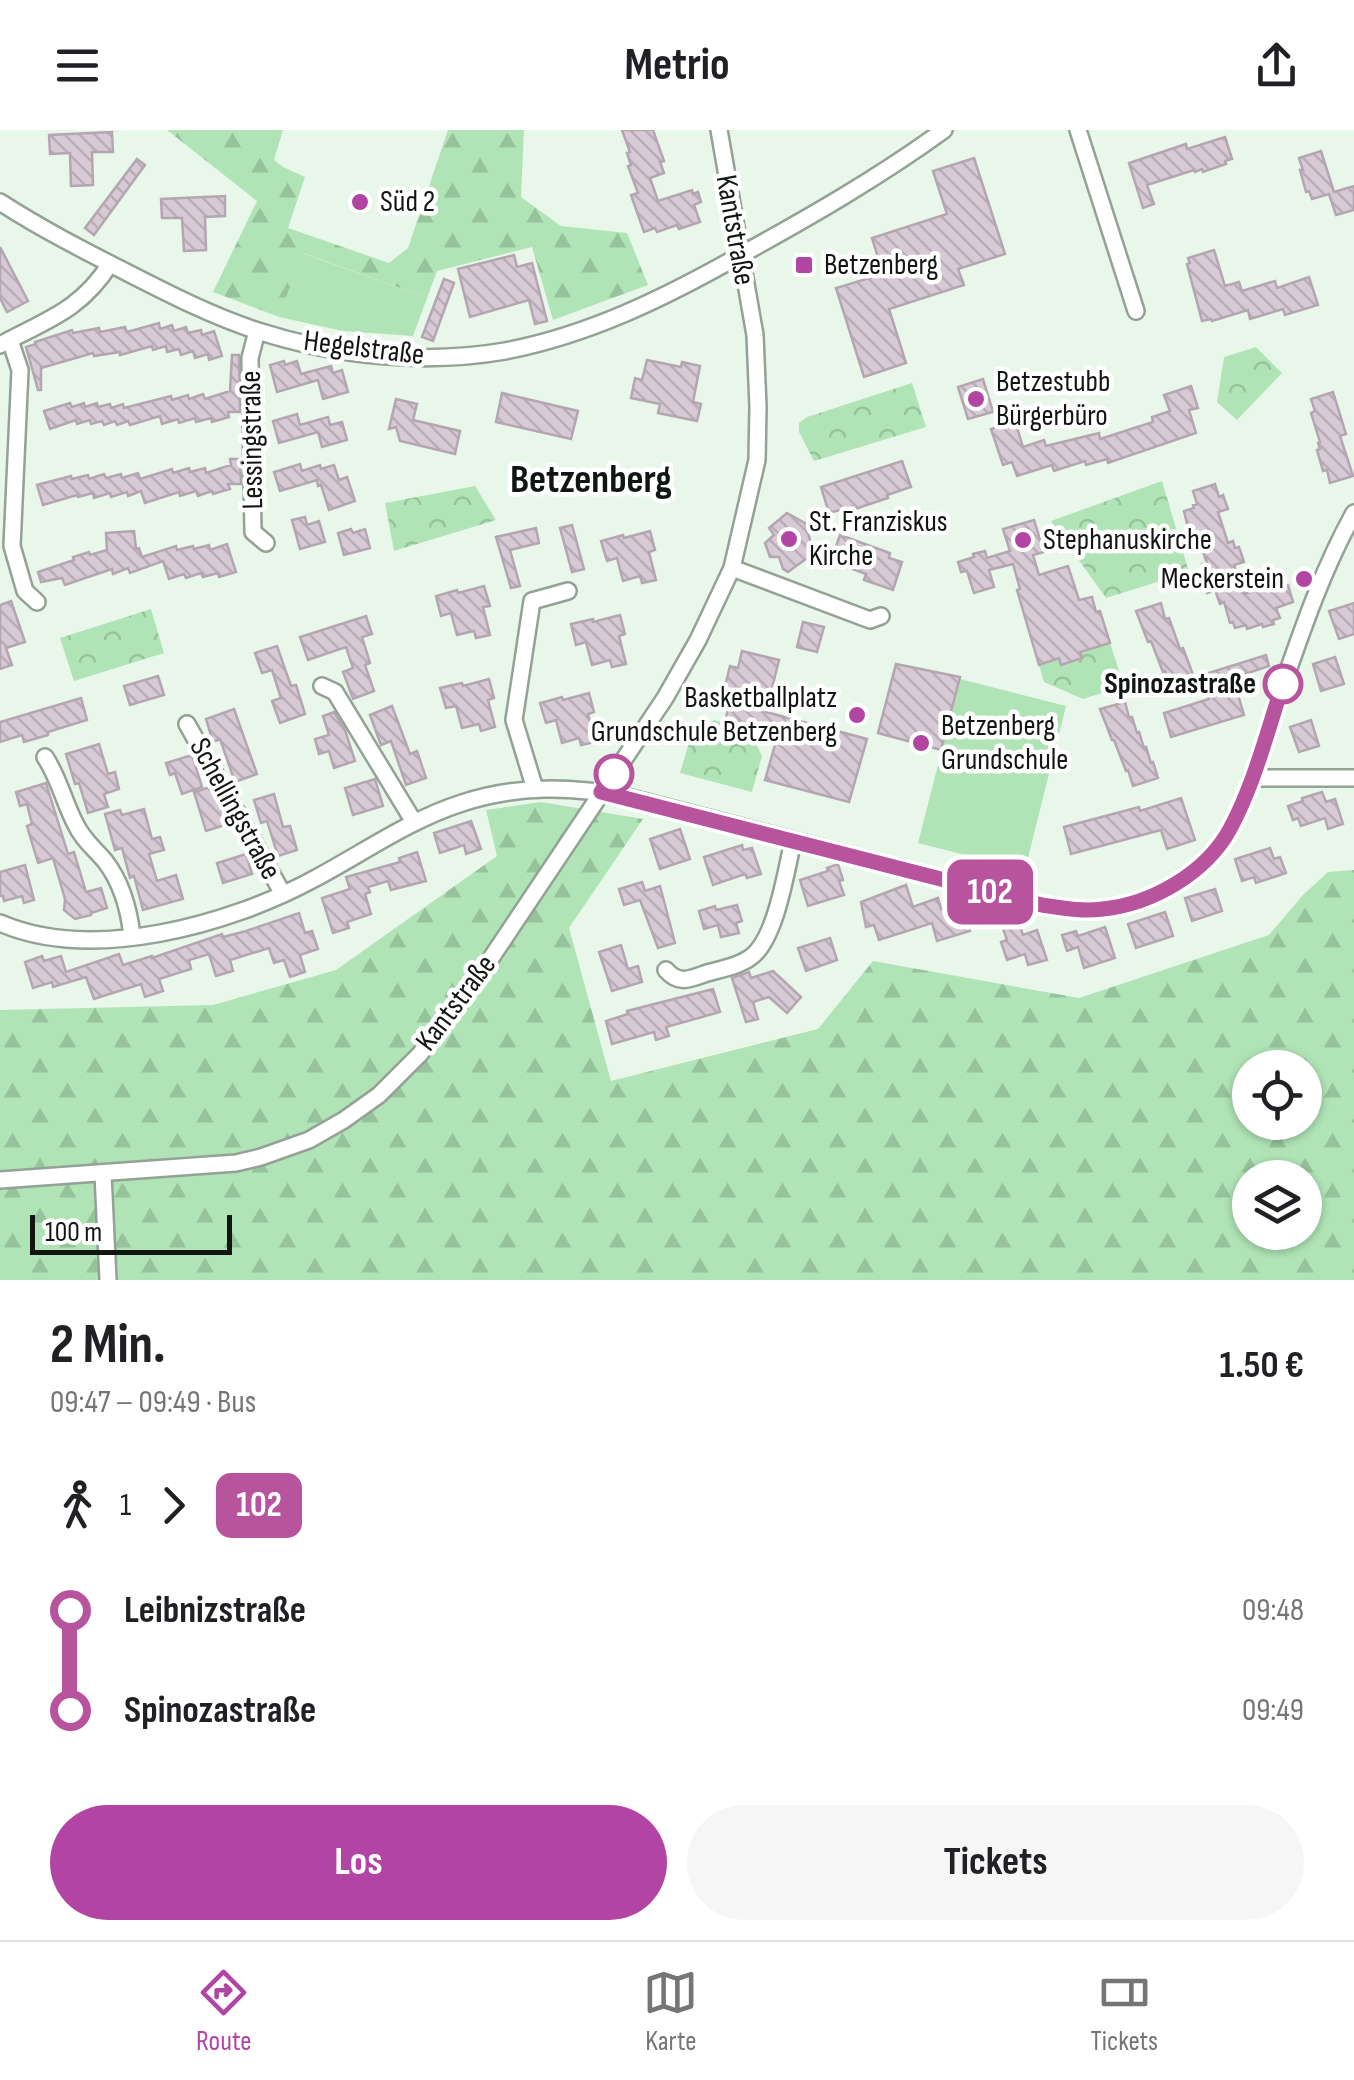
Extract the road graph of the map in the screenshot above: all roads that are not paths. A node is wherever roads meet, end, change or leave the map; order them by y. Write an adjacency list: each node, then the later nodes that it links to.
1 (719, 130): 5 (street, Kantstraße)
2 (944, 130): 5 (street, Hegelstraße)
3 (1078, 130): 7 (street)
4 (0, 202): 6 (street, Hegelstraße)
5 (739, 256): 8 (street, Hegelstraße); 12 (street, Kantstraße)
6 (110, 264): 8 (street, Hegelstraße); 9 (street)
7 (1136, 312)
8 (257, 331): 11 (street, Lessingstraße)
9 (5, 343): 14 (street)
10 (1354, 513): 19 (street)
11 (266, 543)
12 (732, 568): 15 (street); 22 (street, Kantstraße)
13 (568, 591): 21 (street)
14 (37, 602)
15 (881, 616)
16 (322, 686): 23 (street)
17 (187, 724): 25 (street, Schellingstraße)
18 (45, 757): 27 (street)
19 (1251, 778): 20 (street); 24 (street)
20 (1354, 778)
21 (535, 789): 22 (street); 23 (street)
22 (601, 792): 24 (street); 29 (street, Kantstraße)
23 (414, 822): 25 (street)
24 (794, 841): 28 (street)
25 (283, 894): 27 (street)
26 (0, 923): 27 (street)
27 (132, 936)
28 (666, 970)
29 (103, 1174): 30 (street, Kantstraße); 31 (street)
30 (0, 1180)
31 (108, 1280)

